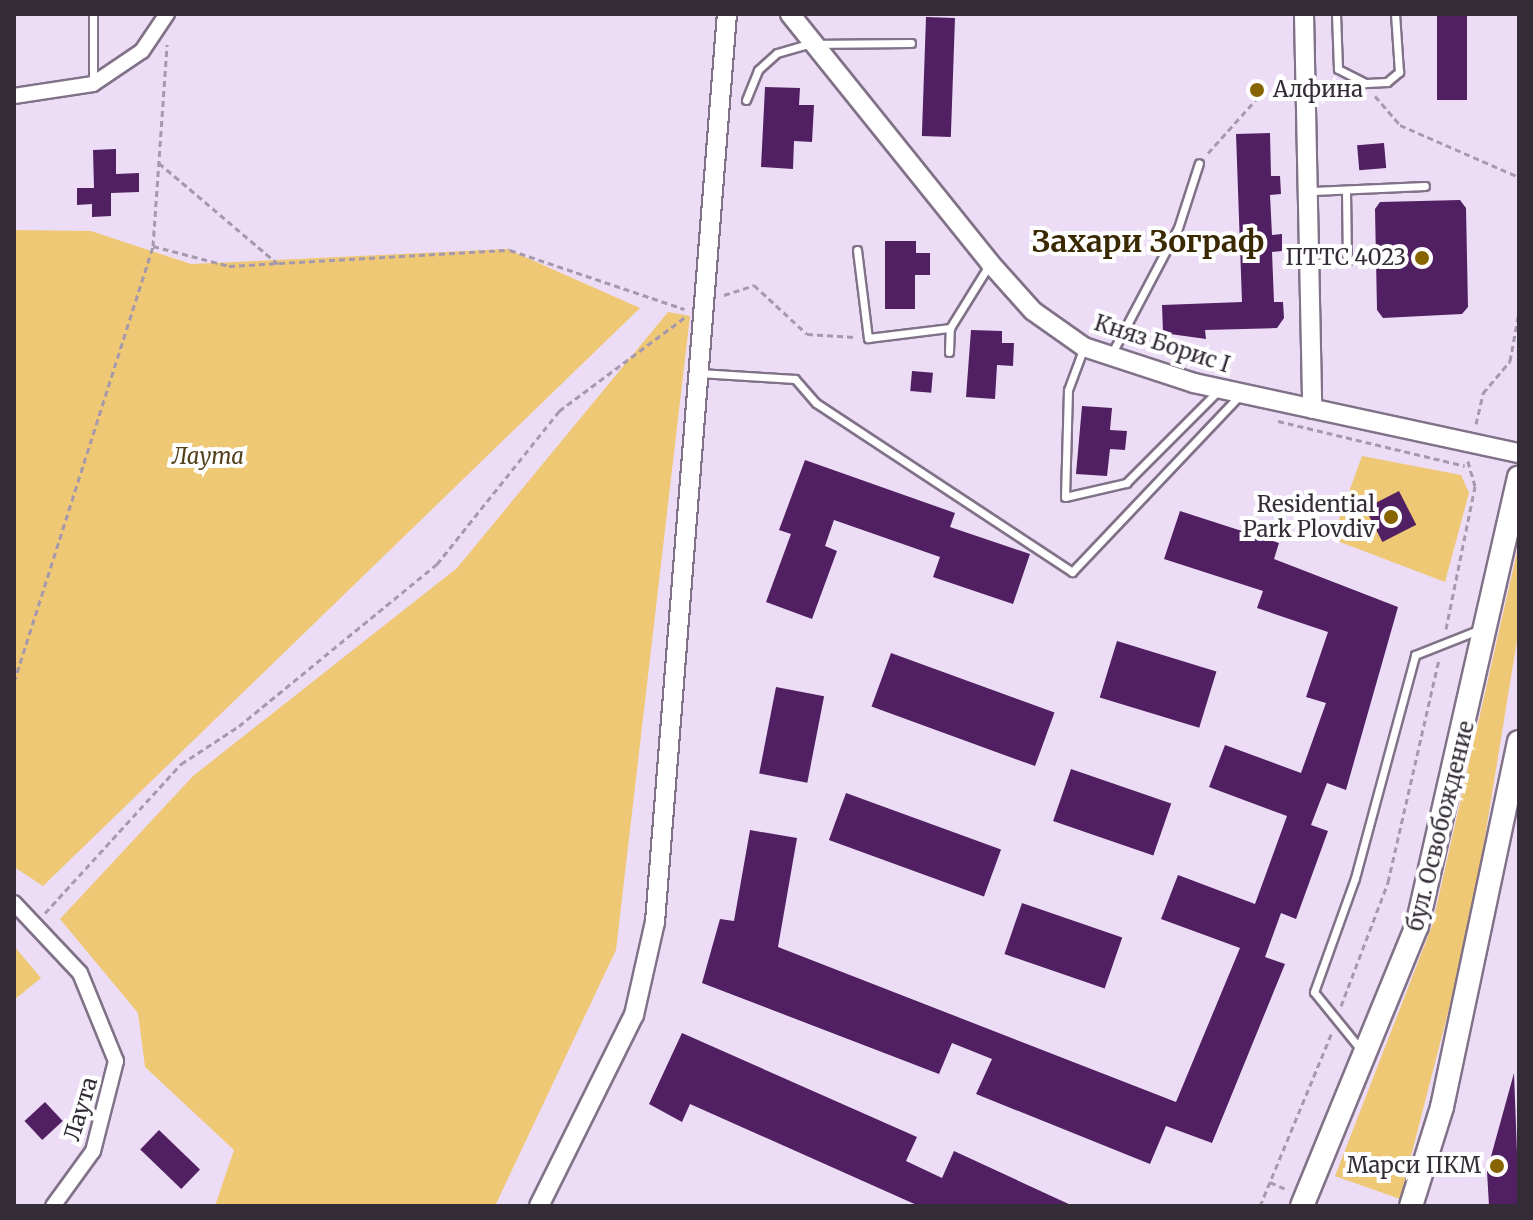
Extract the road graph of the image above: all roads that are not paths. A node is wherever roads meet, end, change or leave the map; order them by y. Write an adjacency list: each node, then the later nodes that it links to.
1 (93, 14): 10 (lane)
2 (727, 14): 24 (street)
3 (790, 14): 9 (street, Княз Борис I)
4 (1304, 14): 16 (street)
5 (1336, 14): 6 (lane)
6 (1395, 14)
7 (168, 22): 10 (street)
8 (911, 43): 9 (lane)
9 (808, 44): 12 (lane); 19 (street, Княз Борис I)
10 (93, 84): 11 (street)
11 (14, 96)
12 (746, 100)
13 (1199, 163): 23 (lane)
14 (1425, 186): 15 (lane)
15 (1346, 190): 16 (lane); 18 (lane)
16 (1313, 191): 27 (street)
17 (857, 250): 20 (lane)
18 (1347, 261)
19 (990, 263): 20 (lane); 21 (street, Княз Борис I)
20 (950, 328): 22 (lane)
21 (1084, 347): 23 (street, Княз Борис I); 25 (lane)
22 (949, 352)
23 (1111, 355): 25 (street, Княз Борис I)
24 (697, 372): 26 (lane); 35 (street)
25 (1219, 389): 26 (street, Княз Борис I)
26 (1241, 393): 27 (street, Княз Борис I)
27 (1312, 409): 28 (street, Княз Борис I)
28 (1519, 453)
29 (1519, 477): 30 (main road, бул. Освобождение)
30 (1488, 626): 33 (main road, бул. Освобождение); 33 (lane)
31 (1519, 742): 37 (main road)
32 (14, 903): 34 (street, Лаута)
33 (1366, 1057): 36 (main road, бул. Освобождение)
34 (53, 1206)
35 (539, 1206)
36 (1302, 1206)
37 (1411, 1206)

